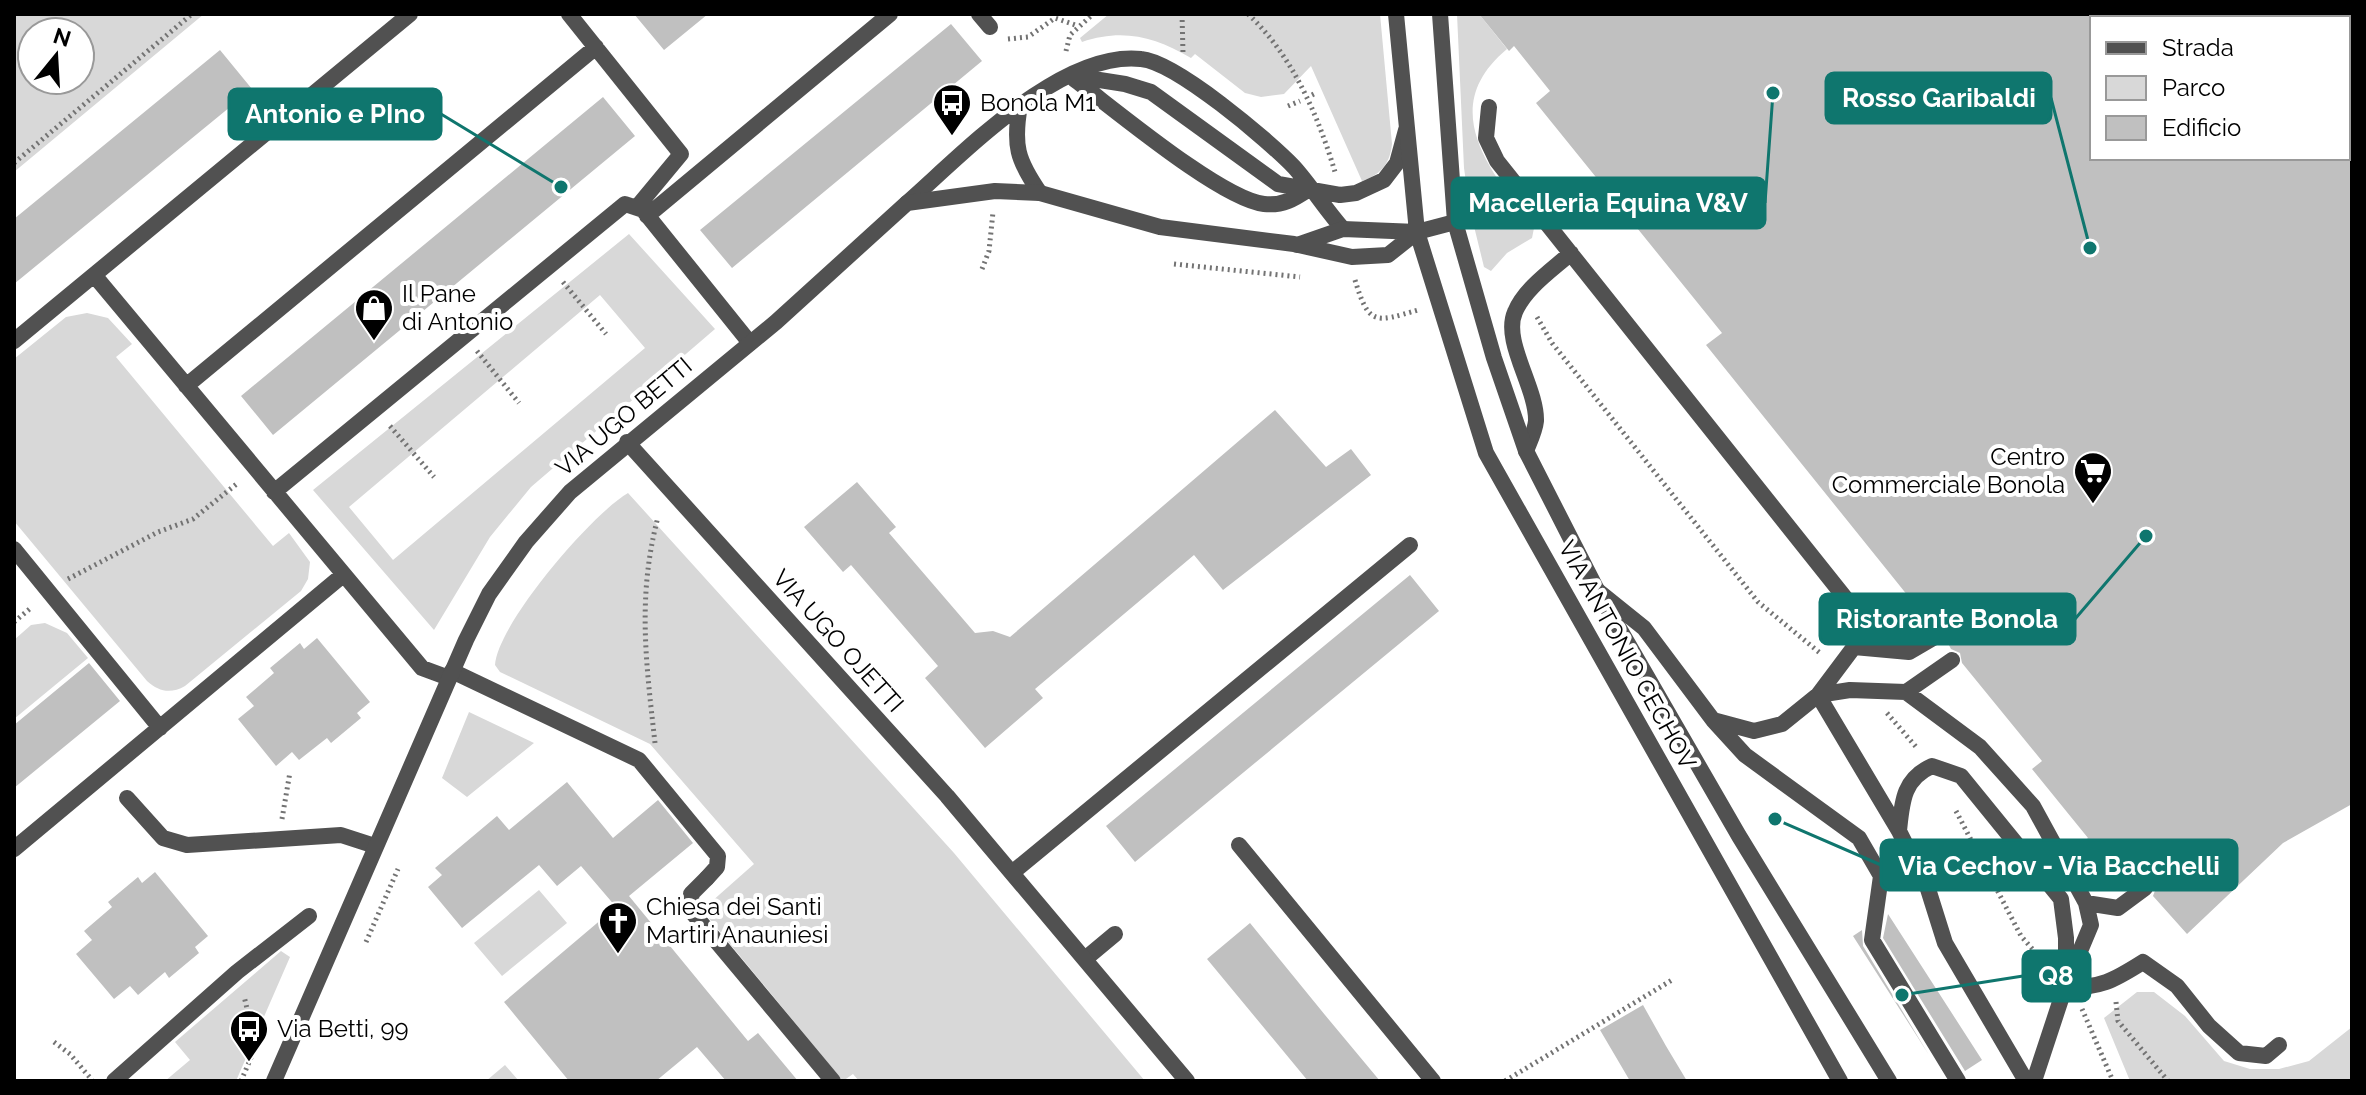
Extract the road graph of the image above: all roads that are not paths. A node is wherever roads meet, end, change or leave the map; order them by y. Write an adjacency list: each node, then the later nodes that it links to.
1 (410, 14): 22 (street)
2 (569, 14): 8 (street)
3 (890, 14): 16 (street)
4 (979, 14): 7 (street)
5 (1396, 14): 12 (street, VIA ANTONIO CECHOV)
6 (1440, 14): 17 (street, VIA ANTONIO CECHOV)
7 (990, 27)
8 (596, 47): 16 (street); 25 (street)
9 (1070, 75): 10 (street); 13 (street); 13 (street); 13 (street)
10 (1020, 105): 14 (street); 15 (street, VIA UGO BETTI)
11 (1489, 107): 21 (street)
12 (1407, 125): 13 (street); 19 (street, VIA ANTONIO CECHOV)
13 (1309, 189): 18 (street)
14 (1040, 193): 15 (street); 20 (street)
15 (907, 203): 24 (street, VIA UGO BETTI)
16 (642, 211): 24 (street); 28 (street)
17 (1455, 222): 19 (street); 27 (street, VIA ANTONIO CECHOV)
18 (1343, 229): 19 (street); 20 (street)
19 (1417, 232): 20 (street); 60 (street, VIA ANTONIO CECHOV)
20 (1297, 245)
21 (1571, 253): 27 (street); 35 (street)
22 (94, 275): 23 (street); 25 (street)
23 (14, 341)
24 (750, 343): 26 (street, VIA UGO BETTI)
25 (186, 386): 28 (street)
26 (627, 442): 37 (street, VIA UGO BETTI); 47 (street, VIA UGO OJETTI)
27 (1526, 451): 32 (street, VIA ANTONIO CECHOV)
28 (274, 492): 31 (street)
29 (1410, 545): 47 (street)
30 (14, 549): 41 (street)
31 (343, 575): 37 (street); 41 (street)
32 (1597, 590): 40 (street, VIA ANTONIO CECHOV); 61 (street, VIA ANTONIO CECHOV)
33 (1909, 607): 35 (street, VIA ANTONIO CECHOV)
34 (1933, 638): 35 (street)
35 (1854, 647): 39 (street, VIA ANTONIO CECHOV)
36 (1952, 660): 38 (street)
37 (450, 675): 45 (street, VIA UGO BETTI); 57 (street)
38 (1906, 692): 39 (street); 49 (street)
39 (1818, 695): 40 (street, VIA ANTONIO CECHOV); 43 (street)
40 (1713, 720): 62 (street)
41 (160, 728): 46 (street)
42 (127, 798): 45 (street)
43 (1899, 831): 53 (street); 63 (street)
44 (1239, 845): 59 (street)
45 (375, 846): 56 (street, VIA UGO BETTI)
46 (14, 849)
47 (1013, 872): 52 (street, VIA UGO OJETTI)
48 (2145, 888): 49 (street)
49 (2086, 903): 53 (street)
50 (309, 916): 55 (street)
51 (1115, 934): 52 (street)
52 (1085, 959): 58 (street, VIA UGO OJETTI)
53 (2065, 987): 54 (street); 64 (street)
54 (2279, 1045)
55 (114, 1081)
56 (274, 1081)
57 (833, 1081)
58 (1187, 1081)
59 (1433, 1081)
60 (1840, 1081)
61 (1889, 1081)
62 (1958, 1081)
63 (2026, 1081)
64 (2034, 1081)

